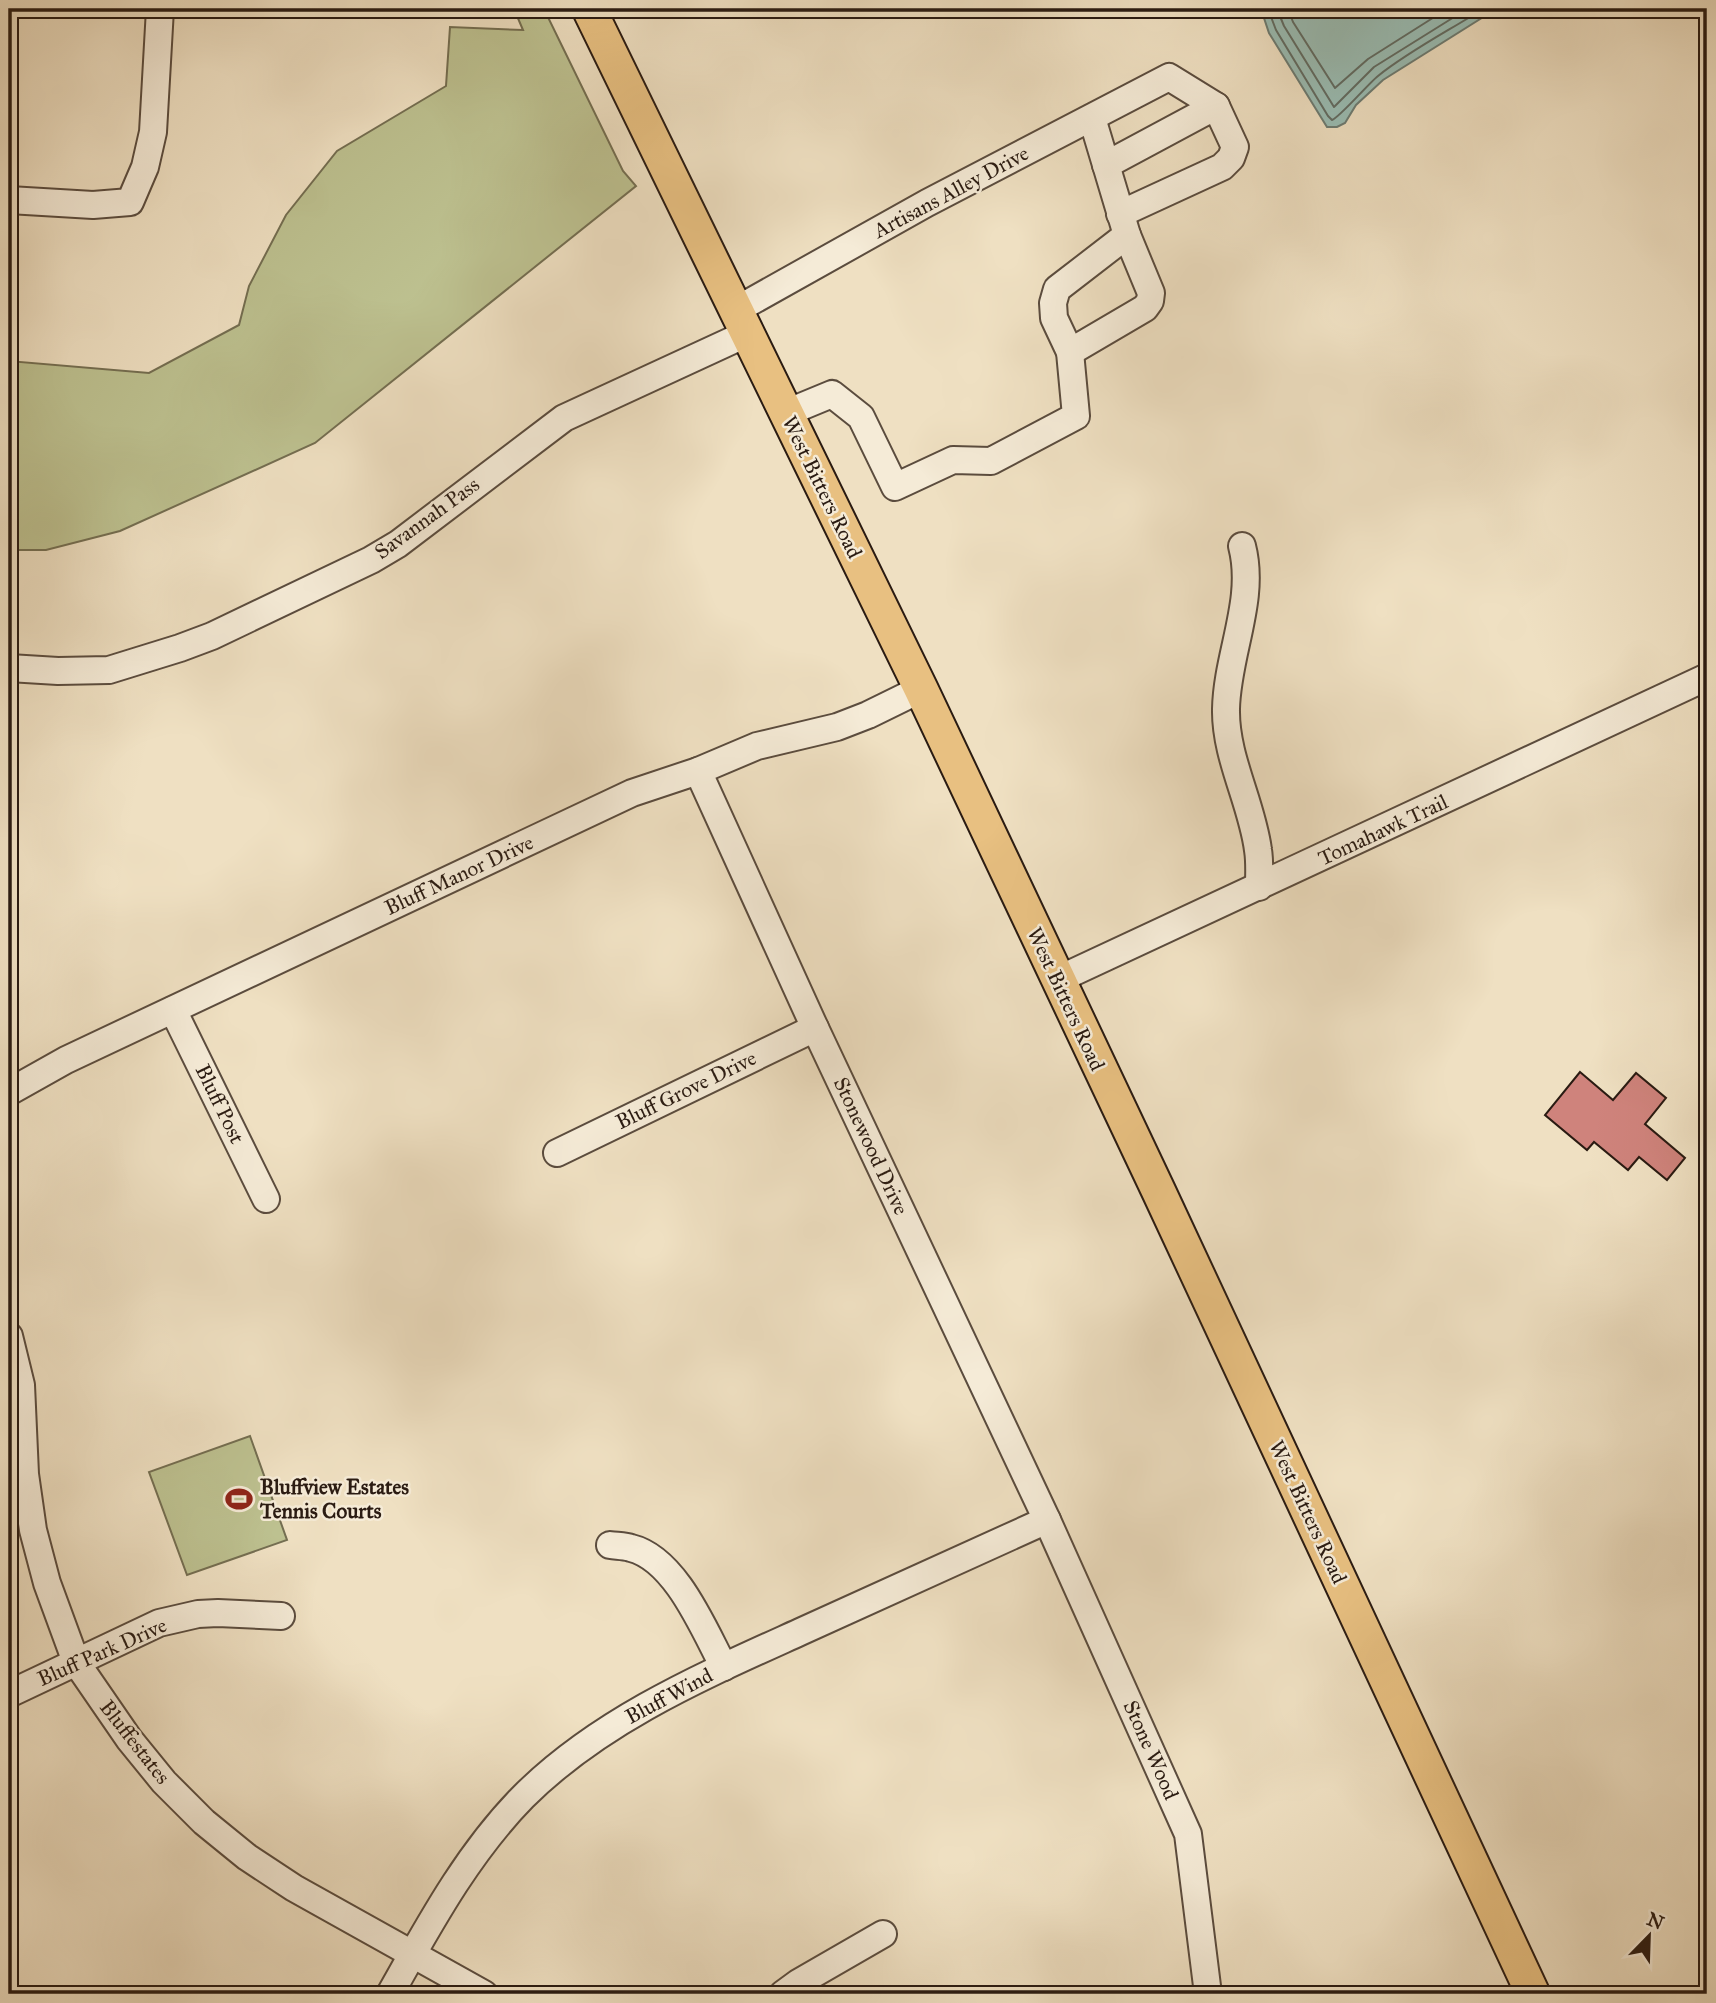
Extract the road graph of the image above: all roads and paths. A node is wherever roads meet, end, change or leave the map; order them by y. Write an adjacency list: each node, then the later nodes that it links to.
1 (160, 9): 6 (street)
2 (589, 9): 8 (main road, West Bitters Road)
3 (1216, 106): 4 (street, Artisans Alley Drive); 5 (street); 7 (street)
4 (1092, 118): 5 (street); 8 (street, Artisans Alley Drive)
5 (1106, 165): 7 (street)
6 (9, 200)
7 (1124, 224): 9 (street); 9 (street)
8 (741, 322): 10 (main road, West Bitters Road); 12 (street, Savannah Pass)
9 (1070, 352): 10 (street)
10 (786, 414): 14 (main road, West Bitters Road)
11 (1242, 546): 16 (street)
12 (9, 668)
13 (1707, 677): 16 (street, Tomahawk Trail)
14 (921, 690): 15 (street, Bluff Manor Drive); 17 (main road, West Bitters Road)
15 (698, 771): 18 (street, Bluff Manor Drive); 19 (street, Stonewood Drive)
16 (1259, 887): 17 (street, Tomahawk Trail)
17 (1057, 980): 36 (main road, West Bitters Road)
18 (173, 1010): 20 (street, Bluff Manor Drive); 22 (street, Bluff Post)
19 (815, 1028): 21 (street, Bluff Grove Drive); 24 (street, Stonewood Drive)
20 (9, 1092)
21 (557, 1153)
22 (266, 1199)
23 (9, 1336): 27 (street, Bluffestates)
24 (1046, 1520): 28 (street, Bluff Wind); 35 (street, Stone Wood)
25 (610, 1545): 28 (street)
26 (281, 1616): 27 (street, Bluff Park Drive)
27 (76, 1662): 29 (street, Bluff Park Drive); 31 (street, Bluffestates)
28 (723, 1667): 31 (street, Bluff Wind)
29 (9, 1694)
30 (883, 1934): 34 (street)
31 (412, 1955): 32 (street, Bluff Wind); 33 (street, Bluffestates)
32 (390, 1994)
33 (484, 1994)
34 (783, 1994)
35 (1208, 1994)
36 (1533, 1994)

